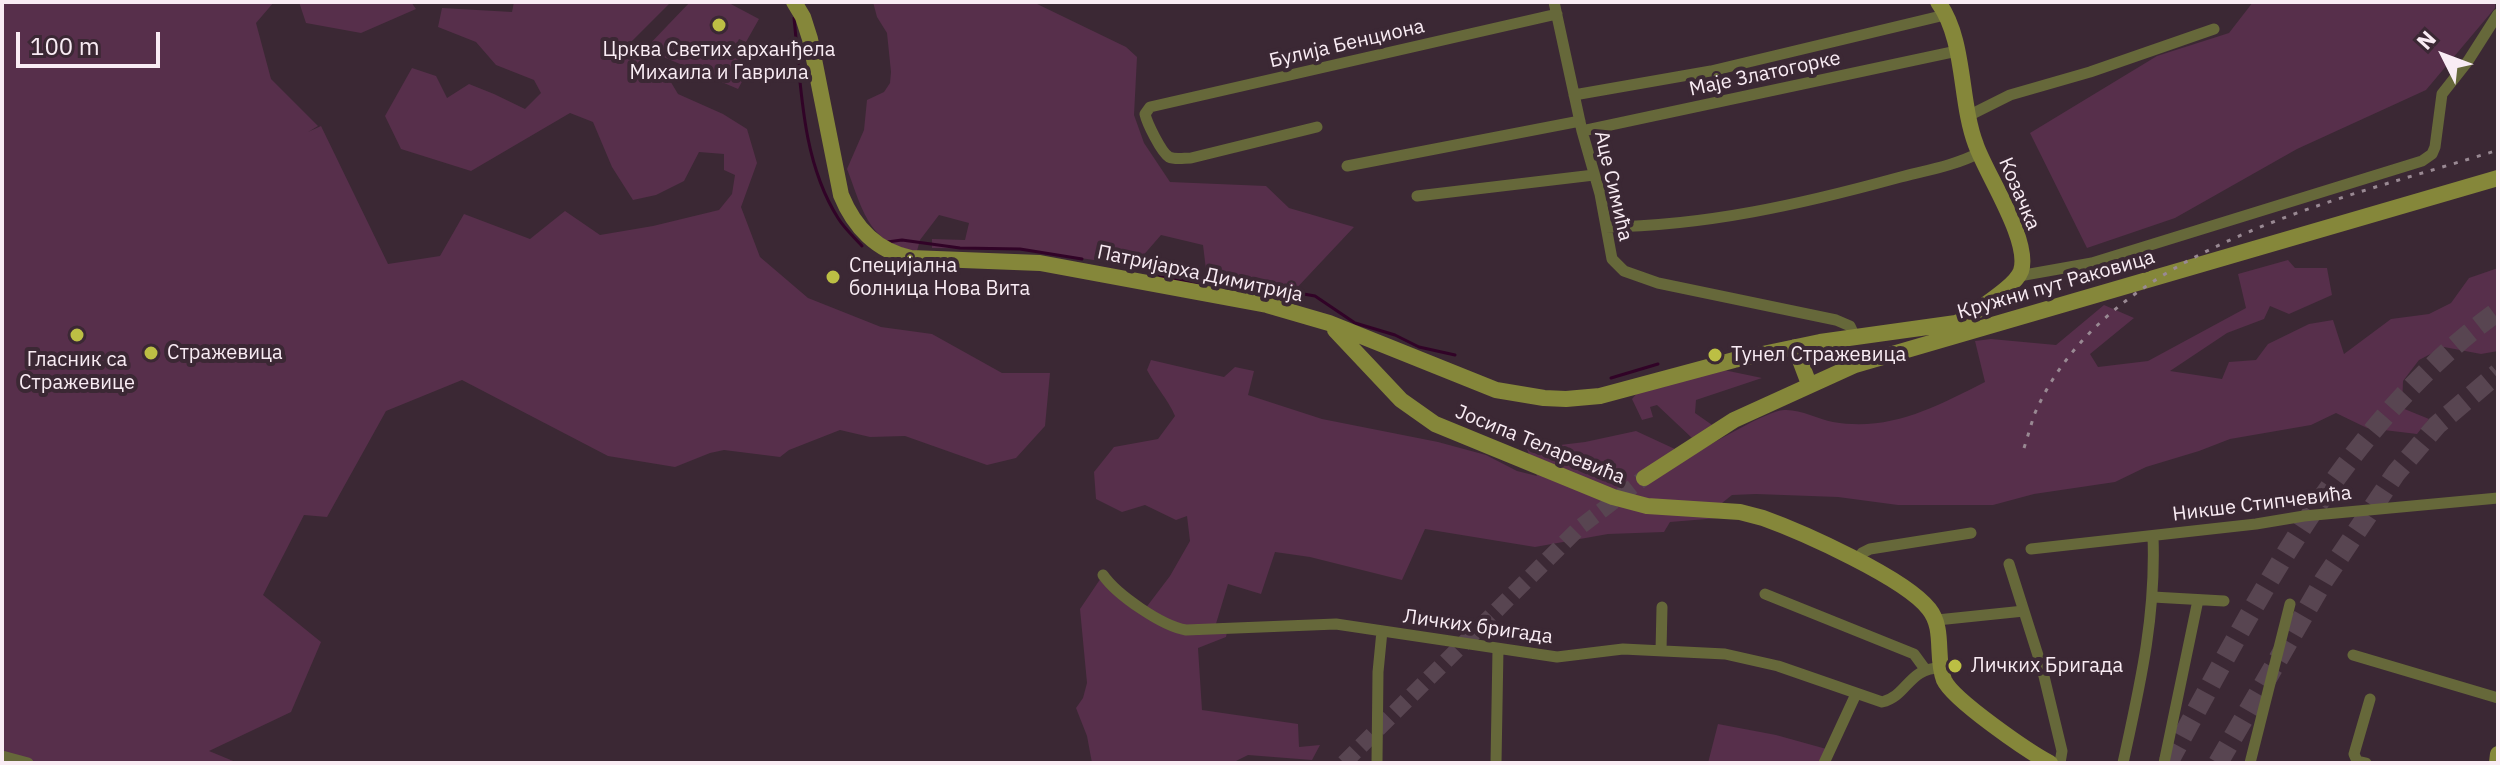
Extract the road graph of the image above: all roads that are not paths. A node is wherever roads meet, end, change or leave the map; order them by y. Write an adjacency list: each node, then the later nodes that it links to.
1 (794, 2): 18 (main road, Патријарха Димитрија)
2 (1943, 6): 6 (main road, Козачка); 7 (street)
3 (1556, 8): 7 (street, Аце Симића); 10 (street, Булија Бенциона)
4 (2498, 14): 17 (street)
5 (2214, 29): 8 (street)
6 (1957, 51): 8 (main road, Козачка); 9 (street, Маје Златогорке)
7 (1574, 95): 9 (street, Аце Симића)
8 (1968, 116): 11 (main road, Козачка)
9 (1581, 126): 12 (street, Маје Златогорке); 13 (street, Аце Симића)
10 (1317, 127)
11 (1979, 153): 16 (street); 17 (main road, Козачка)
12 (1347, 166)
13 (1594, 175): 15 (street); 16 (street, Аце Симића)
14 (2498, 178): 23 (main road, Кружни пут Раковица)
15 (1417, 196)
16 (1606, 227): 19 (street, Аце Симића)
17 (2019, 276): 19 (main road)
18 (1329, 323): 21 (main road, Патријарха Димитрија); 22 (main road, Јосипа Теларевића)
19 (1856, 339): 20 (main road, Патријарха Димитрија)
20 (1795, 347): 21 (main road, Патријарха Димитрија); 23 (main road)
21 (1387, 348): 22 (main road); 24 (main road)
22 (1373, 372): 24 (main road, Јосипа Теларевића)
23 (1809, 384): 25 (main road, Кружни пут Раковица)
24 (1392, 391): 30 (main road, Јосипа Теларевића)
25 (1644, 478)
26 (2498, 498): 28 (street, Никше Стипчевића)
27 (1971, 533): 30 (street)
28 (2153, 536): 29 (street, Никше Стипчевића); 34 (street)
29 (2031, 549)
30 (1856, 561): 40 (main road, Јосипа Теларевића)
31 (2009, 564): 39 (street)
32 (1103, 575): 41 (street, Личких бригада)
33 (1765, 594): 45 (street)
34 (2153, 597): 35 (street); 57 (street)
35 (2198, 600): 36 (street); 58 (street)
36 (2224, 601)
37 (2290, 604): 59 (street)
38 (1662, 607): 43 (street)
39 (2024, 611): 40 (street); 56 (street)
40 (1937, 620): 45 (main road)
41 (1382, 631): 42 (street, Личких бригада); 51 (street)
42 (1498, 649): 43 (street, Личких бригада); 53 (street)
43 (1661, 651): 46 (street, Личких бригада)
44 (2353, 655): 47 (street)
45 (1933, 668): 46 (street, Личких бригада); 55 (main road)
46 (1856, 694): 54 (street)
47 (2498, 698)
48 (2370, 699): 60 (street)
49 (2498, 754): 61 (main road)
50 (2, 756): 52 (street)
51 (1377, 762)
52 (28, 763)
53 (1496, 763)
54 (1824, 763)
55 (2050, 763)
56 (2060, 763)
57 (2123, 763)
58 (2164, 763)
59 (2250, 763)
60 (2366, 763)
61 (2497, 763)

